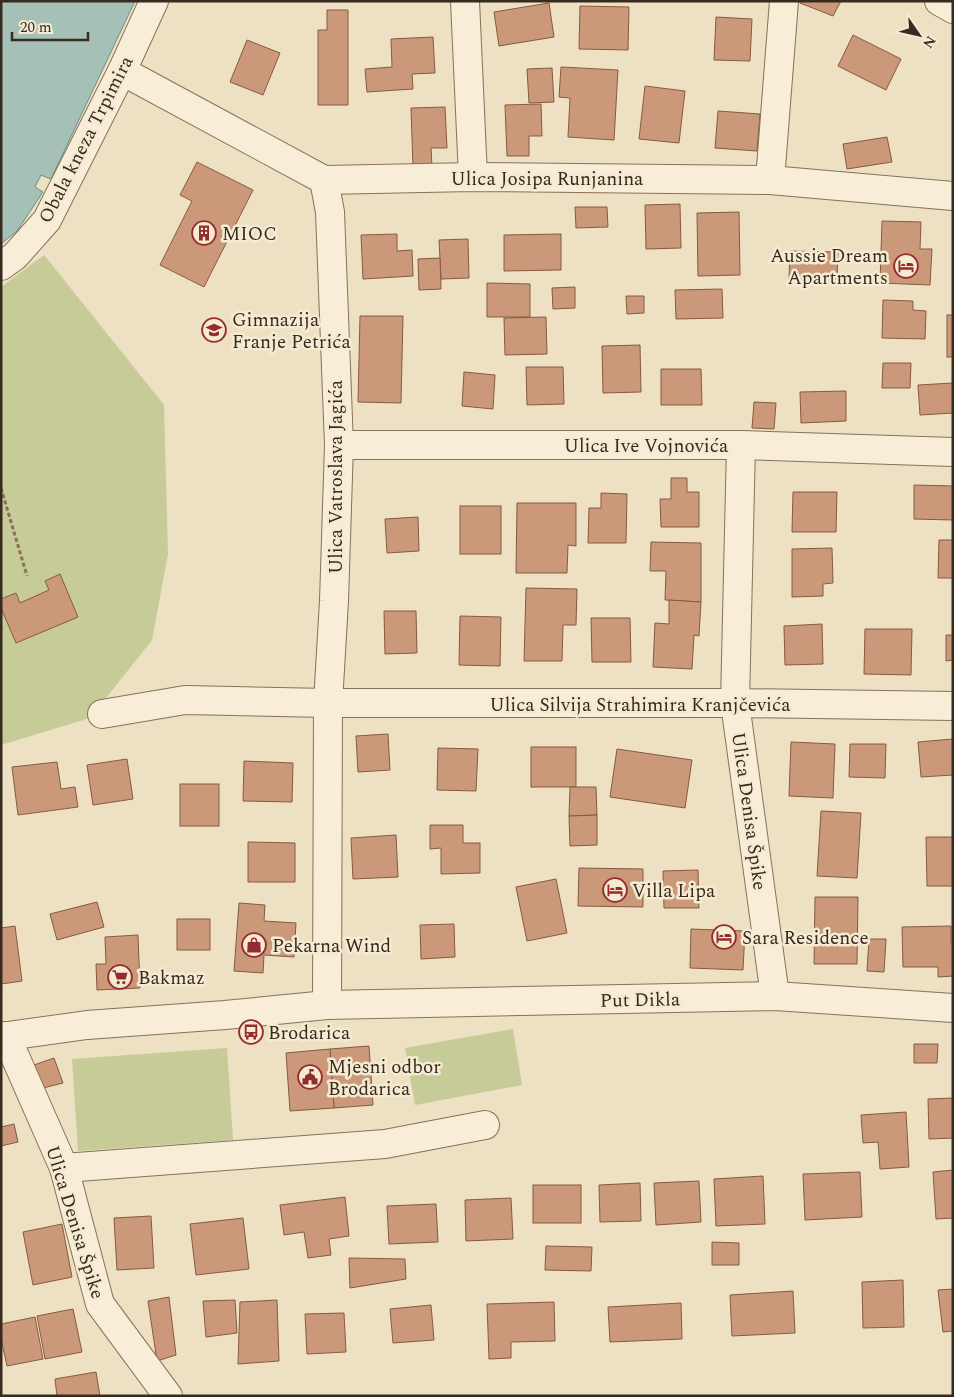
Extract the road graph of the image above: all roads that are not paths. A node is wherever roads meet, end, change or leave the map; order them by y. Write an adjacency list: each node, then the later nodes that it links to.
1 (154, 1): 6 (street, Obala kneza Trpimira)
2 (465, 1): 7 (street)
3 (784, 1): 9 (street)
4 (939, 1): 5 (street)
5 (953, 9)
6 (122, 71): 8 (street); 11 (street, Obala kneza Trpimira)
7 (473, 176): 8 (street, Ulica Josipa Runjanina); 9 (street, Ulica Josipa Runjanina)
8 (324, 180): 12 (street, Ulica Vatroslava Jagića)
9 (770, 180): 10 (street, Ulica Josipa Runjanina)
10 (953, 196)
11 (1, 266)
12 (339, 445): 13 (street, Ulica Ive Vojnovića); 15 (street, Ulica Vatroslava Jagića)
13 (741, 445): 14 (street, Ulica Ive Vojnovića); 16 (street, Ulica Denisa Špike)
14 (953, 452)
15 (328, 703): 16 (street, Ulica Silvija Strahimira Kranjčevića); 18 (street, Ulica Silvija Strahimira Kranjčevića); 20 (street, Ulica Vatroslava Jagića)
16 (735, 703): 17 (street, Ulica Silvija Strahimira Kranjčevića); 19 (street, Ulica Denisa Špike)
17 (953, 706)
18 (102, 714)
19 (775, 996): 20 (street, Put Dikla); 21 (street, Put Dikla)
20 (327, 1005): 22 (street, Ulica Denisa Špike)
21 (953, 1008)
22 (4, 1036): 24 (street, Ulica Denisa Špike)
23 (485, 1125): 24 (street)
24 (64, 1168): 25 (street, Ulica Denisa Špike)
25 (168, 1396)

